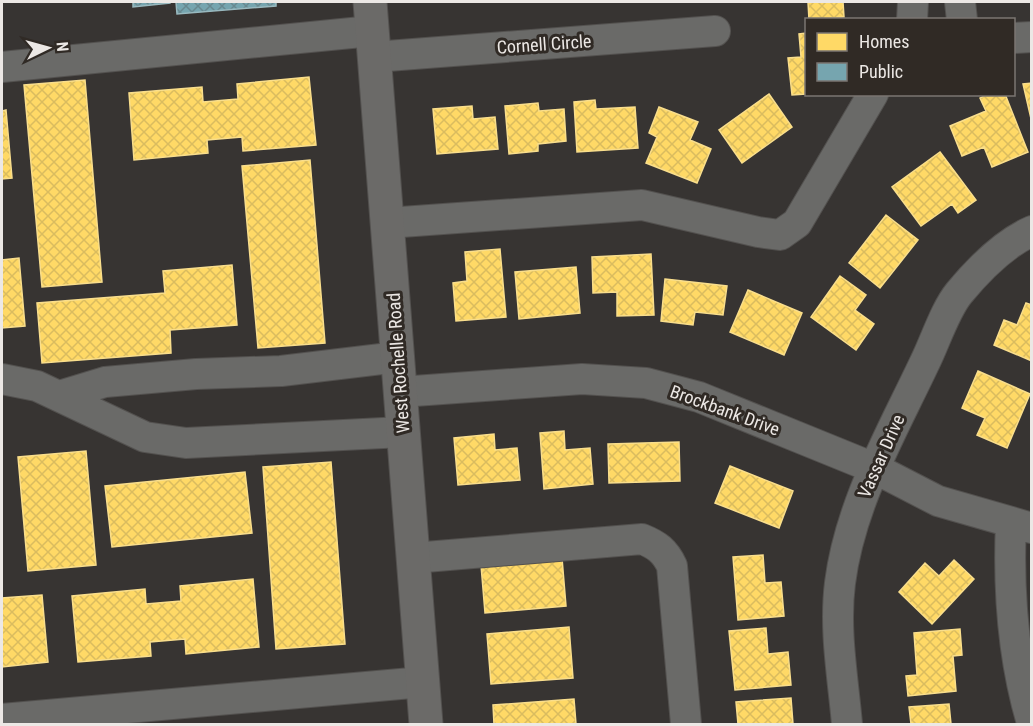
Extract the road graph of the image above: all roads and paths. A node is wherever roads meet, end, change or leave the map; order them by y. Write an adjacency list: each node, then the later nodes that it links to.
1 (913, 2): 3 (street)
2 (960, 2): 4 (street)
3 (912, 18)
4 (962, 18)
5 (372, 30): 6 (street, Cornell Circle); 9 (street, Cornell Circle); 11 (main road, West Rochelle Road)
6 (715, 31)
7 (1032, 37): 8 (street)
8 (1015, 38)
9 (2, 67)
10 (872, 96): 11 (street)
11 (387, 223): 13 (main road, West Rochelle Road)
12 (1032, 231): 18 (street, Vassar Drive)
13 (398, 357): 15 (main road, West Rochelle Road); 16 (street)
14 (2, 379): 16 (street)
15 (400, 392): 17 (main road, West Rochelle Road); 18 (street, Brockbank Drive)
16 (59, 396): 17 (street)
17 (403, 432): 20 (main road, West Rochelle Road)
18 (874, 468): 19 (street, Brockbank Drive); 26 (street, Vassar Drive)
19 (1021, 525): 23 (street)
20 (413, 558): 21 (main road, West Rochelle Road); 25 (street)
21 (423, 682): 22 (street); 24 (main road, West Rochelle Road)
22 (2, 719)
23 (1032, 723)
24 (426, 724)
25 (686, 724)
26 (847, 724)

